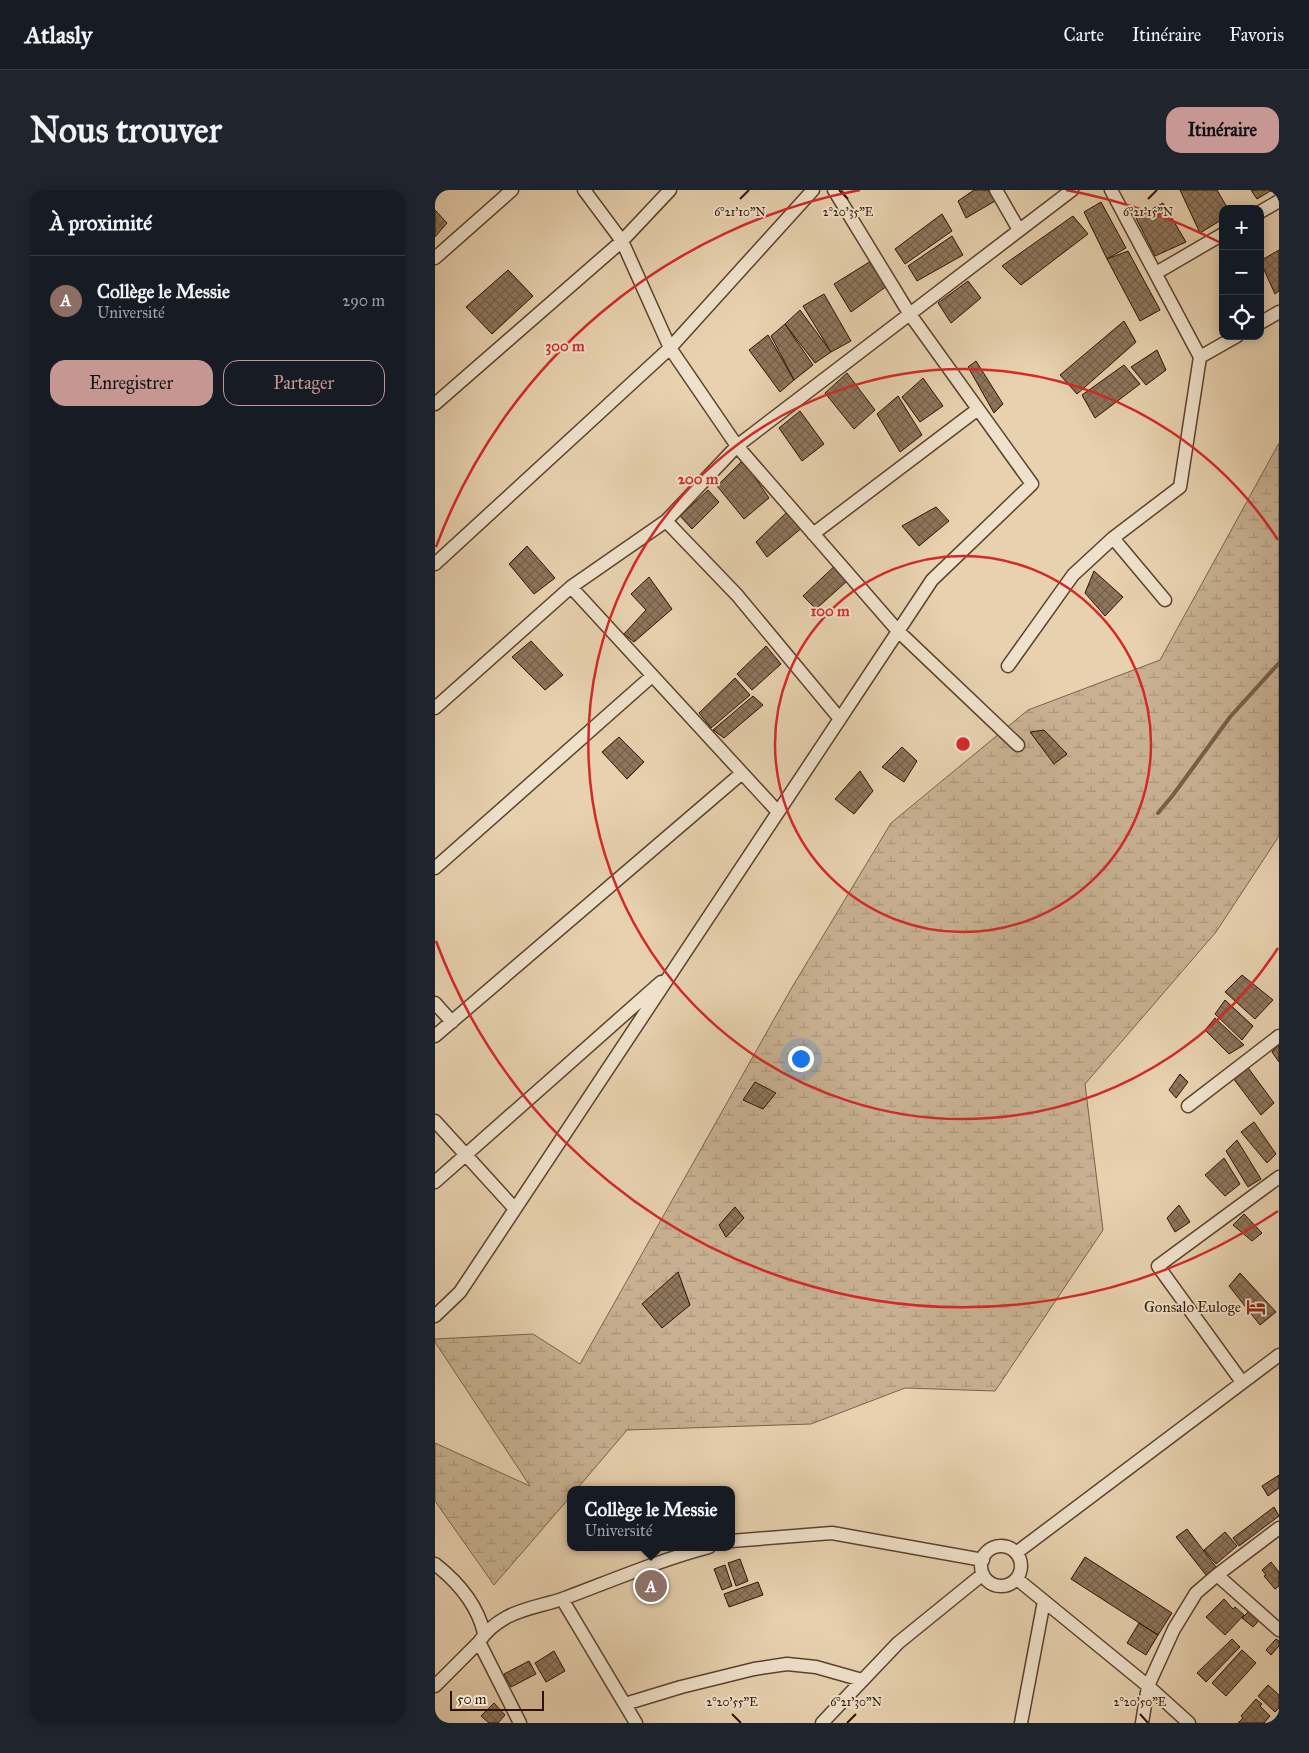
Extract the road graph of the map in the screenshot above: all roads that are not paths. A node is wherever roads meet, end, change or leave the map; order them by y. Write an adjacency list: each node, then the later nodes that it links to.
1 (512, 190): 14 (street)
2 (584, 190): 13 (street)
3 (670, 190): 13 (street)
4 (813, 190): 20 (street)
5 (834, 190): 17 (street)
6 (995, 190): 11 (street)
7 (1072, 190): 11 (street)
8 (1111, 190): 15 (street)
9 (1279, 201): 10 (street)
10 (1264, 210)
11 (1019, 230): 17 (street)
12 (1219, 236): 15 (street)
13 (622, 241): 20 (street); 22 (street)
14 (435, 258)
15 (1156, 273): 21 (street)
16 (1279, 312): 18 (street)
17 (909, 313): 23 (street); 24 (street)
18 (1264, 321)
19 (1230, 340): 21 (street)
20 (671, 348): 24 (street); 28 (street)
21 (1200, 357): 27 (street)
22 (435, 404)
23 (978, 409): 26 (street); 31 (street)
24 (737, 446): 25 (street); 26 (street)
25 (666, 521): 29 (street); 35 (street)
26 (813, 534): 31 (street)
27 (1113, 538): 30 (street); 32 (street)
28 (435, 564)
29 (571, 587): 33 (street); 34 (street)
30 (1165, 600)
31 (898, 631): 35 (street); 36 (street)
32 (1008, 666)
33 (652, 676): 37 (street); 39 (street)
34 (435, 708)
35 (840, 719): 38 (street)
36 (1018, 745)
37 (742, 773): 38 (street); 42 (street)
38 (778, 812): 40 (street)
39 (435, 868)
40 (674, 971): 47 (street); 50 (street)
41 (435, 1003): 42 (street)
42 (452, 1022): 43 (street)
43 (435, 1036)
44 (1279, 1036): 45 (street)
45 (1188, 1106)
46 (435, 1121): 47 (street)
47 (466, 1155): 49 (street); 50 (street)
48 (1279, 1177): 53 (street)
49 (435, 1182)
50 (515, 1209): 51 (street)
51 (435, 1316)
52 (1279, 1355): 53 (street)
53 (1242, 1382): 57 (street)
54 (1279, 1528): 61 (street)
55 (735, 1542): 58 (street)
56 (695, 1551): 63 (street)
57 (1016, 1553): 58 (street); 62 (street)
58 (983, 1560): 60 (street)
59 (435, 1564): 66 (street)
60 (983, 1574): 62 (street); 67 (street)
61 (1217, 1574): 65 (street); 69 (street)
62 (1017, 1579): 64 (street)
63 (562, 1599): 66 (street); 70 (street)
64 (1044, 1601): 69 (street); 74 (street)
65 (1279, 1630)
66 (482, 1637): 68 (street); 71 (street)
67 (862, 1680): 70 (street); 73 (street)
68 (435, 1686)
69 (1148, 1686): 75 (street); 76 (street)
70 (625, 1704): 72 (street)
71 (520, 1723)
72 (636, 1723)
73 (822, 1723)
74 (1021, 1723)
75 (1142, 1723)
76 (1189, 1723)

